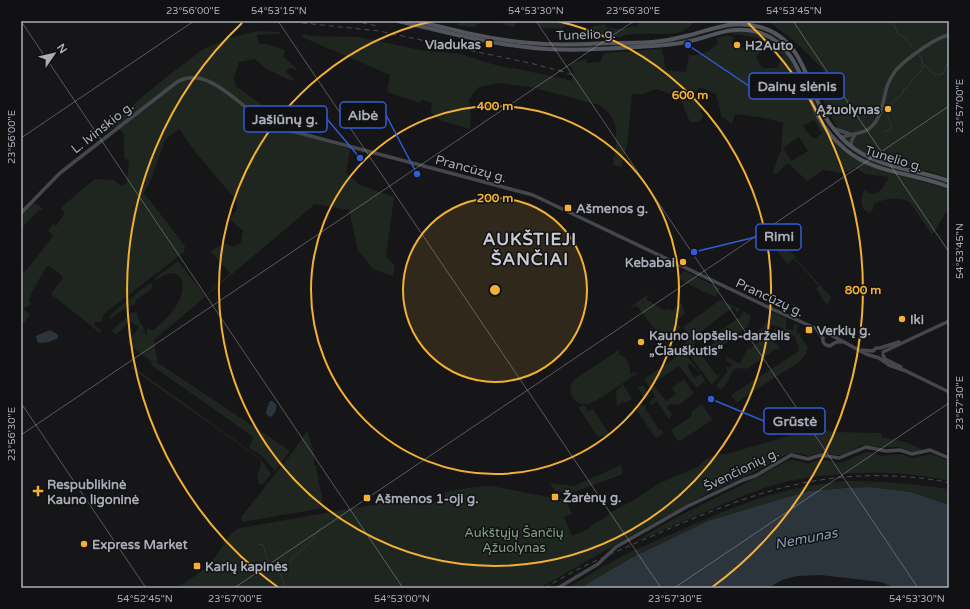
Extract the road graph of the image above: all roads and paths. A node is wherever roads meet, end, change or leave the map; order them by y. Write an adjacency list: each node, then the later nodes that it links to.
1 (398, 21): 4 (main road, Tunelio g.)
2 (417, 21): 3 (main road, Tunelio g.)
3 (708, 30): 4 (main road); 7 (main road, Tunelio g.)
4 (709, 35): 10 (main road, Tunelio g.)
5 (949, 35): 8 (street)
6 (206, 79): 14 (street, L. Ivinskio g.); 16 (street, Prancūzų g.)
7 (834, 129): 8 (street); 9 (main road, Tunelio g.)
8 (853, 134): 9 (street); 11 (street)
9 (841, 138): 10 (main road); 11 (main road, Tunelio g.)
10 (836, 141): 13 (main road, Tunelio g.)
11 (852, 148): 12 (main road, Tunelio g.)
12 (949, 181)
13 (949, 187)
14 (21, 213)
15 (949, 321): 19 (street)
16 (816, 329): 17 (street, Prancūzų g.); 18 (street, Prancūzų g.)
17 (831, 336): 18 (street); 20 (street, Prancūzų g.); 21 (street)
18 (823, 338): 21 (street)
19 (910, 338): 23 (street); 25 (street)
20 (844, 342): 21 (street, Prancūzų g.); 22 (street, Prancūzų g.)
21 (833, 343)
22 (857, 348): 24 (street, Prancūzų g.); 26 (street, Prancūzų g.)
23 (880, 348): 24 (street); 25 (street)
24 (873, 351): 26 (street)
25 (883, 353): 27 (street); 28 (street)
26 (874, 357): 27 (street)
27 (879, 358): 28 (street)
28 (906, 371): 29 (street)
29 (949, 392)
30 (949, 458): 31 (street, Švenčionių g.)
31 (558, 588)

